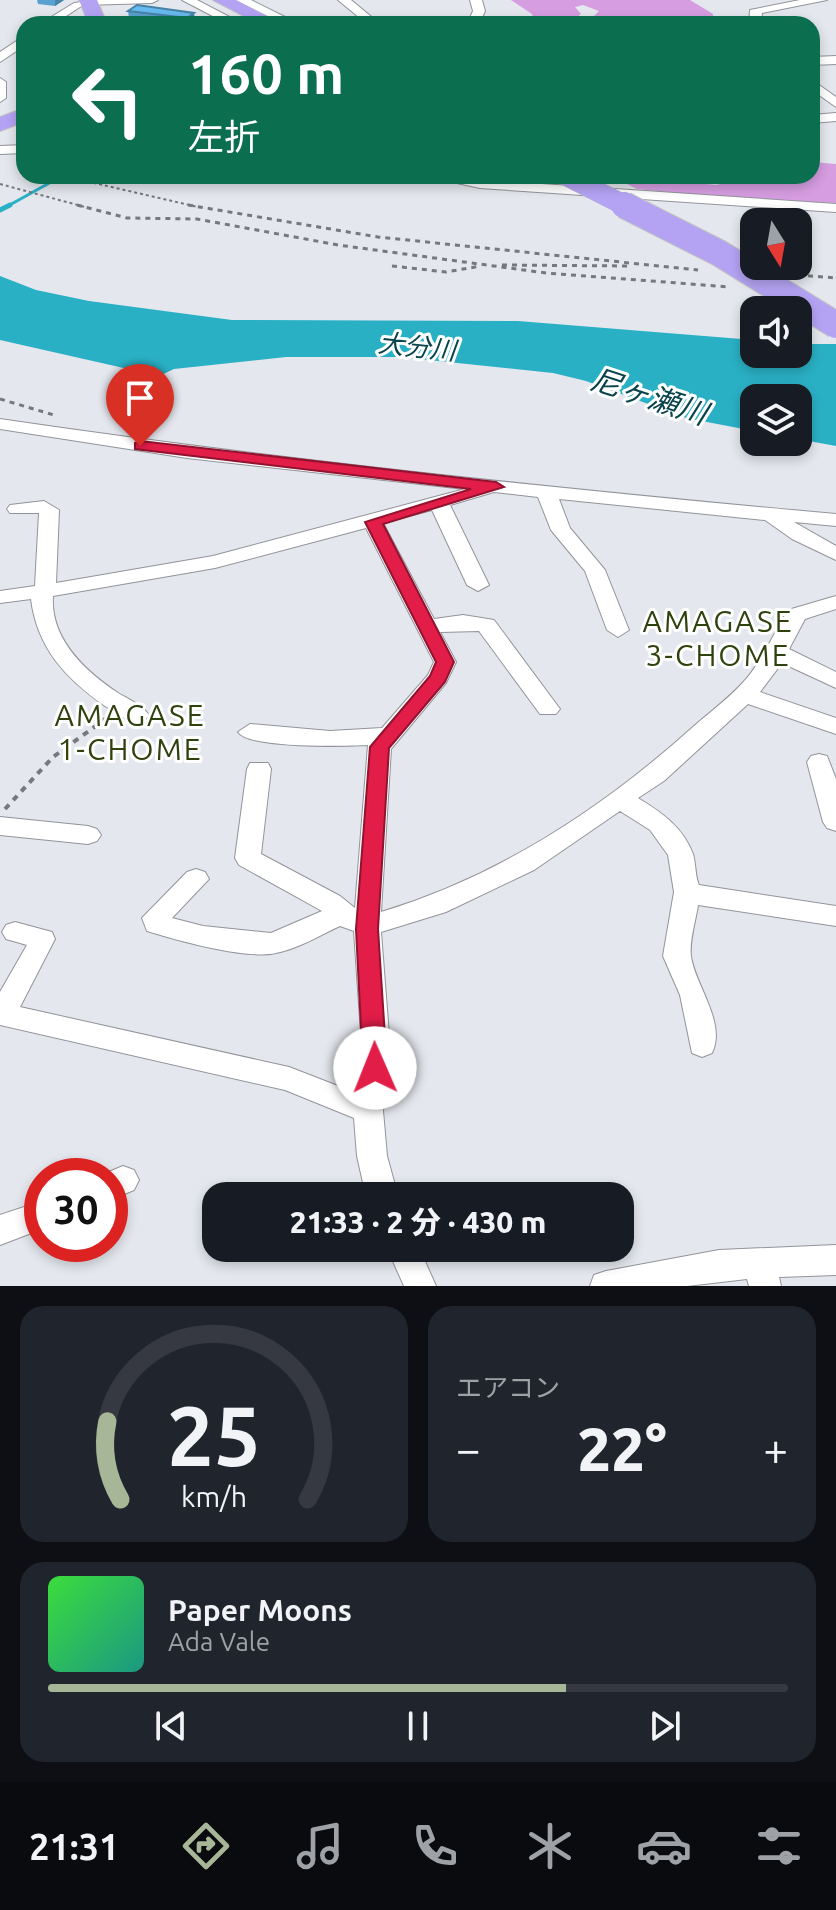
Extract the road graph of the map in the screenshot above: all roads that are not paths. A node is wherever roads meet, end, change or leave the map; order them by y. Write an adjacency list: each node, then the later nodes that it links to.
1 (152, 0): 8 (street)
2 (188, 0): 10 (street)
3 (206, 0): 11 (highway)
4 (222, 0): 12 (highway)
5 (242, 0): 13 (street)
6 (344, 0): 14 (street)
7 (821, 0): 15 (street)
8 (82, 2): 9 (street)
9 (59, 16)
10 (221, 16)
11 (239, 16)
12 (256, 16)
13 (276, 16)
14 (364, 16)
15 (754, 16)
16 (0, 82): 17 (street)
17 (0, 98)
18 (572, 184): 25 (highway, bridge)
19 (589, 184): 21 (street)
20 (607, 184): 22 (highway)
21 (836, 208)
22 (740, 253)
23 (789, 280): 24 (highway)
24 (836, 308)
25 (836, 325)
26 (0, 424): 27 (street)
27 (496, 487): 28 (street); 29 (street)
28 (546, 492): 31 (street); 40 (street)
29 (439, 503): 33 (street); 35 (street)
30 (17, 509): 36 (street)
31 (771, 515): 32 (street); 34 (street)
32 (836, 520)
33 (373, 522): 36 (street); 39 (street)
34 (836, 554)
35 (478, 585)
36 (43, 594): 37 (street); 45 (street)
37 (0, 597)
38 (836, 602): 41 (street)
39 (426, 627): 44 (street); 48 (street)
40 (618, 630)
41 (777, 652): 42 (street); 43 (street)
42 (836, 681)
43 (743, 694): 46 (street); 51 (street)
44 (548, 709)
45 (130, 710)
46 (836, 726)
47 (250, 732): 48 (street)
48 (388, 736): 59 (street)
49 (819, 762): 52 (street)
50 (259, 769): 57 (street)
51 (620, 799): 56 (street); 59 (street)
52 (836, 822)
53 (0, 826): 54 (street)
54 (88, 835)
55 (196, 879): 57 (street)
56 (687, 889): 58 (street); 62 (street)
57 (340, 914): 59 (street)
58 (836, 916)
59 (368, 922): 63 (street)
60 (15, 932): 61 (street)
61 (2, 1020): 63 (street)
62 (702, 1045)
63 (368, 1111): 64 (street)
64 (378, 1182)
65 (24, 1221): 66 (street)
66 (0, 1230)
67 (836, 1260): 69 (street)
68 (409, 1262): 70 (street)
69 (763, 1274): 71 (street)
70 (420, 1286)
71 (606, 1286)

